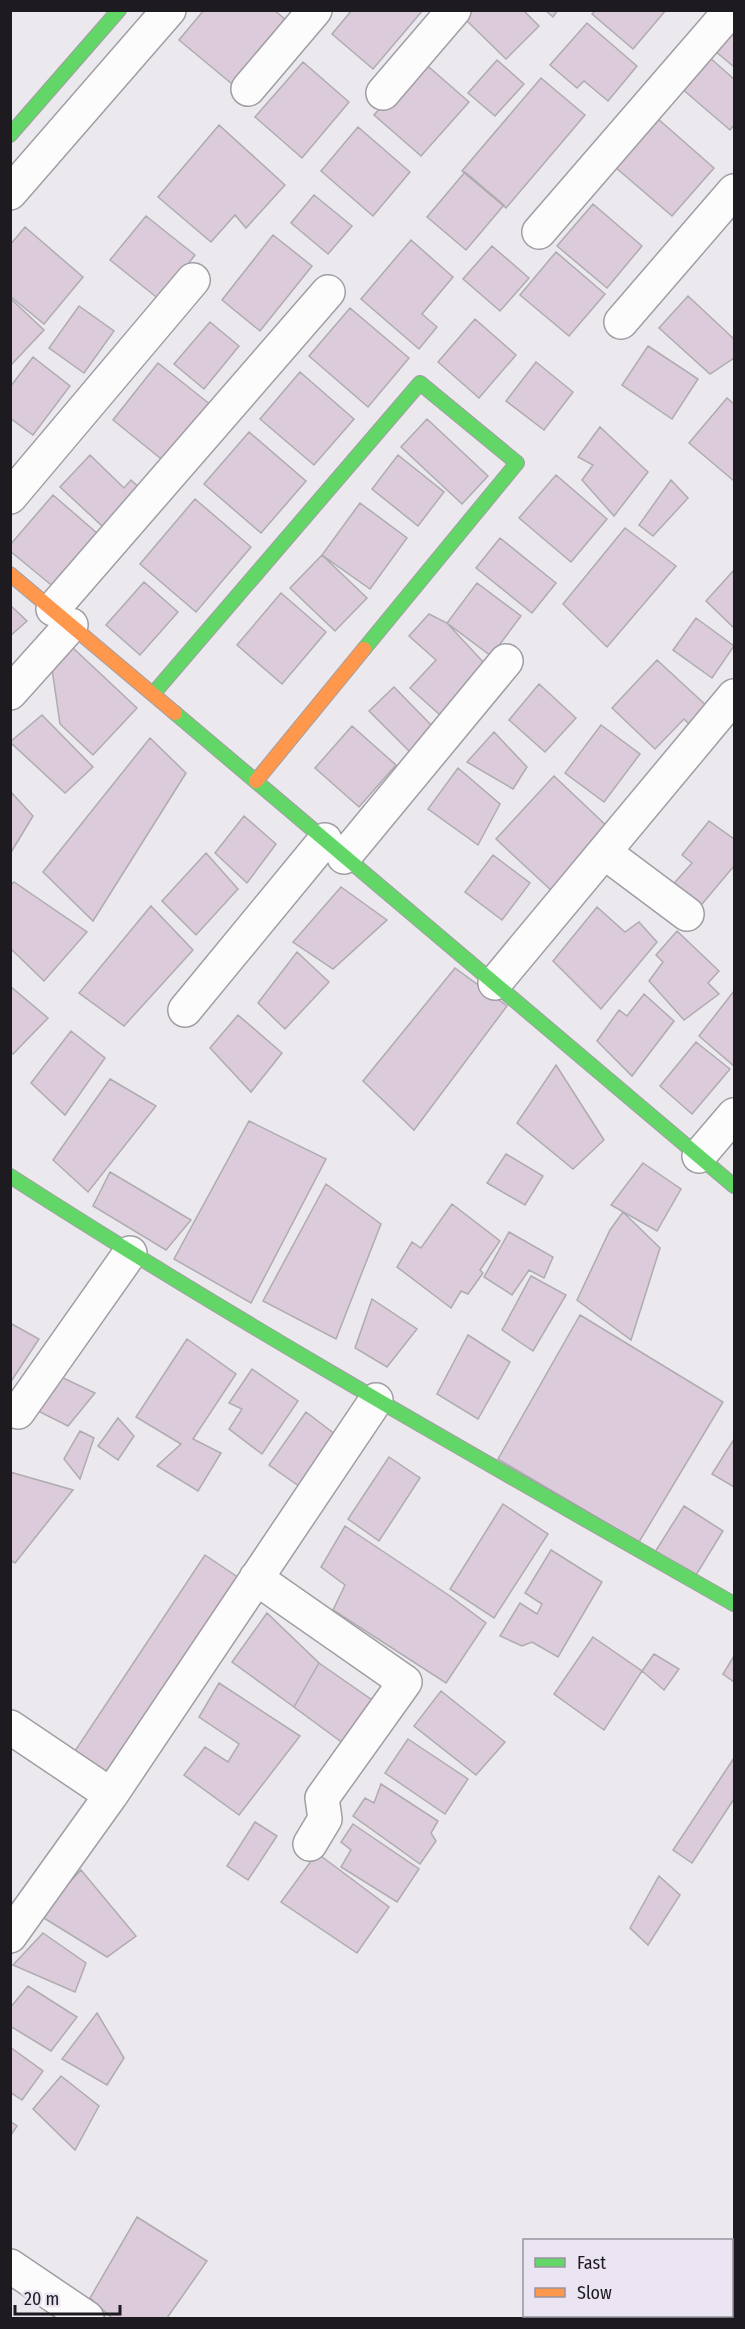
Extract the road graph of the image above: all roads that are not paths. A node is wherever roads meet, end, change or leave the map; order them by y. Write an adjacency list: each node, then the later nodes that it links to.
1 (119, 10): 8 (street)
2 (169, 10): 10 (street)
3 (315, 10): 6 (street)
4 (454, 10): 7 (street)
5 (731, 10): 11 (street)
6 (248, 89)
7 (383, 93)
8 (10, 135)
9 (735, 191): 14 (street)
10 (10, 193)
11 (539, 232)
12 (193, 279): 15 (street)
13 (328, 292): 17 (street)
14 (621, 322)
15 (10, 497)
16 (10, 574): 17 (street)
17 (62, 617): 19 (street); 20 (street)
18 (506, 661): 23 (street)
19 (10, 693)
20 (153, 694): 22 (street); 22 (street)
21 (735, 696): 24 (street)
22 (256, 781): 23 (street)
23 (335, 848): 26 (street); 27 (street)
24 (604, 852): 25 (street); 26 (street)
25 (687, 914)
26 (495, 983): 29 (street)
27 (185, 1010)
28 (735, 1115): 29 (street)
29 (699, 1156): 31 (street)
30 (10, 1176): 32 (street)
31 (735, 1186)
32 (130, 1253): 33 (street); 34 (street)
33 (376, 1400): 35 (street); 36 (street)
34 (18, 1412)
35 (256, 1578): 38 (street); 39 (street)
36 (732, 1598)
37 (10, 1727): 38 (street)
38 (111, 1795): 40 (street)
39 (310, 1844)
40 (10, 1936)
41 (10, 2266): 42 (street)
42 (87, 2319)

